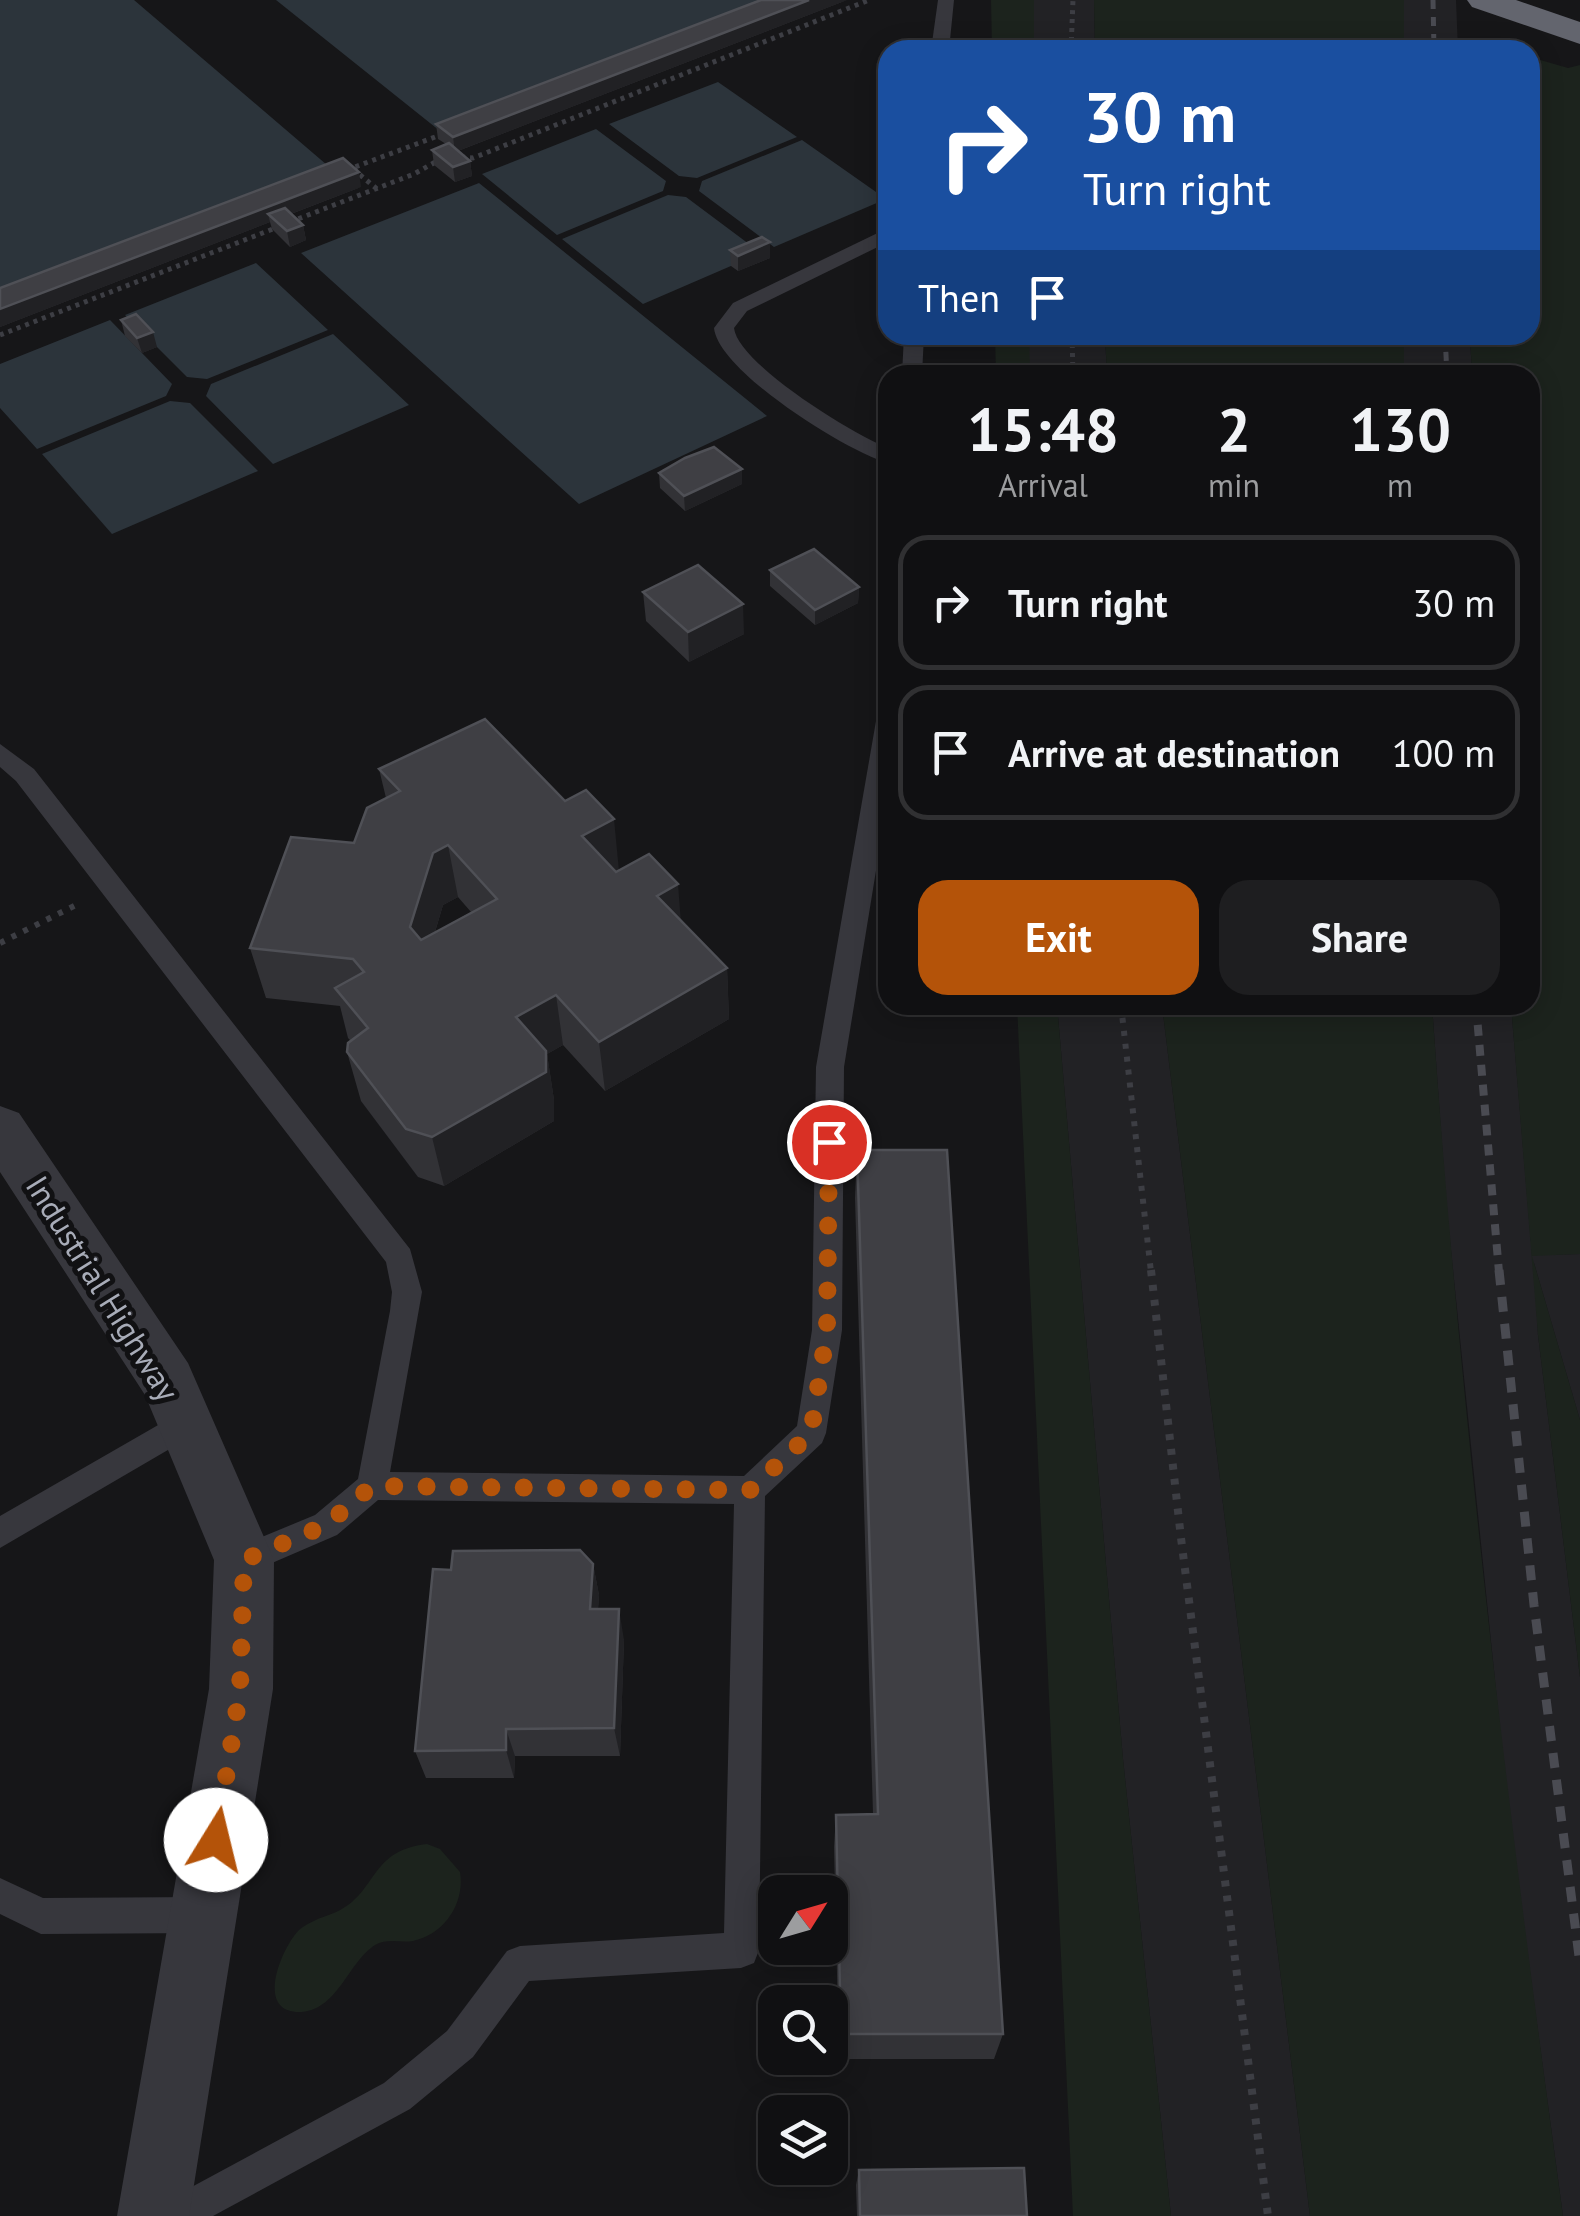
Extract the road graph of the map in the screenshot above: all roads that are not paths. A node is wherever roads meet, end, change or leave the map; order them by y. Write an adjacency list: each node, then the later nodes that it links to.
1 (946, 0): 4 (lane)
2 (1484, 0): 3 (highway)
3 (1580, 34)
4 (941, 40)
5 (878, 239): 6 (lane)
6 (878, 452)
7 (0, 752): 11 (lane)
8 (878, 781): 12 (lane)
9 (0, 1128): 10 (street, Industrial Highway)
10 (186, 1423): 13 (lane); 14 (street, Industrial Highway)
11 (372, 1486): 12 (lane); 14 (lane)
12 (750, 1490): 18 (lane)
13 (0, 1533)
14 (244, 1560): 16 (street, Industrial Highway)
15 (0, 1896): 16 (lane)
16 (203, 1916): 17 (street, Industrial Highway)
17 (153, 2216)
18 (174, 2216)

